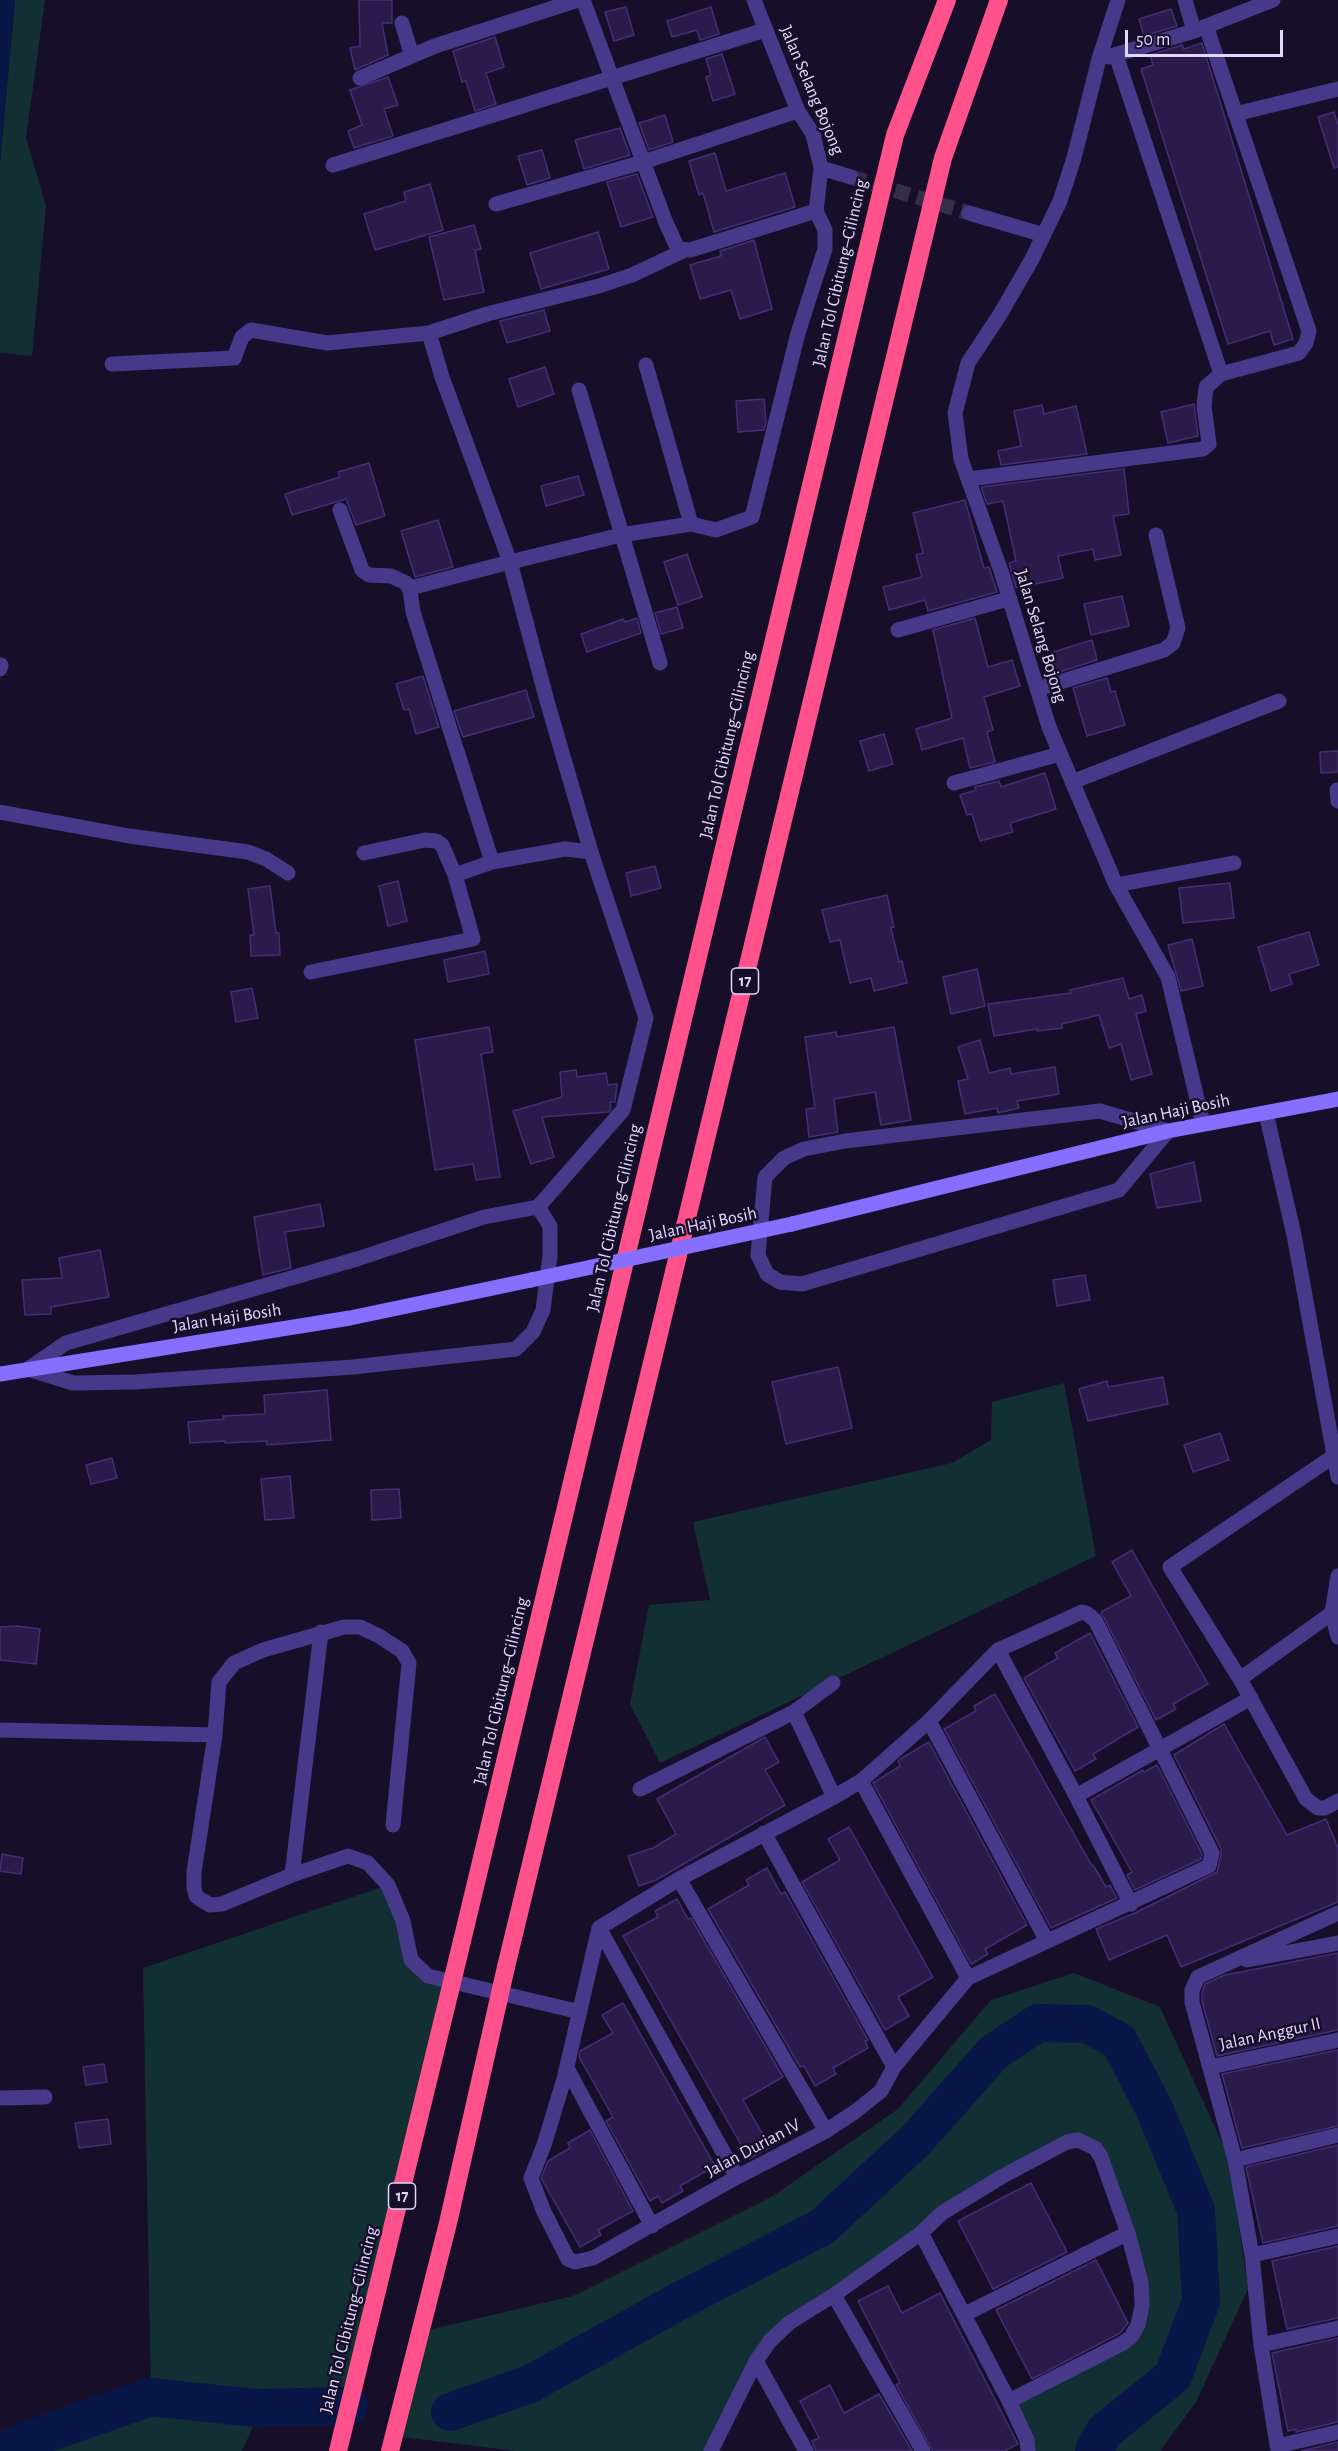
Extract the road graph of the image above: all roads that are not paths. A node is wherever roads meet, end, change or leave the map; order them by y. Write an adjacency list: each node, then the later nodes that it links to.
1 (578, 0): 13 (street)
2 (583, 0): 15 (street)
3 (754, 0): 11 (street, Jalan Selang Bojong)
4 (947, 0): 125 (highway, Jalan Tol Cibitung–Cilincing / 17, bridge)
5 (999, 0): 126 (highway, 17, bridge)
6 (1118, 0): 14 (street, Jalan Selang Bojong)
7 (1185, 0): 10 (street)
8 (1273, 0): 10 (street)
9 (402, 22): 13 (street)
10 (1200, 28): 12 (street); 19 (street)
11 (765, 30): 15 (street); 18 (street, Jalan Selang Bojong)
12 (1116, 55): 14 (street); 32 (street)
13 (412, 57): 16 (street)
14 (1099, 59): 27 (street, Jalan Selang Bojong)
15 (610, 77): 20 (street); 21 (street)
16 (360, 78)
17 (1338, 89): 19 (street)
18 (798, 111): 20 (street); 22 (street, Jalan Selang Bojong)
19 (1235, 114): 32 (street)
20 (643, 162): 24 (street); 28 (street)
21 (333, 165)
22 (820, 168): 23 (street, Jalan Selang Bojong); 25 (street)
23 (851, 177)
24 (496, 204)
25 (816, 211): 28 (street); 36 (street)
26 (969, 213): 27 (street)
27 (1044, 235): 34 (street, Jalan Selang Bojong)
28 (683, 251): 29 (street)
29 (429, 333): 30 (street); 39 (street)
30 (112, 364)
31 (646, 365): 36 (street)
32 (1221, 374): 34 (street)
33 (579, 390): 38 (street)
34 (969, 479): 41 (street, Jalan Selang Bojong)
35 (340, 510): 40 (street)
36 (691, 524): 38 (street)
37 (1156, 535): 46 (street)
38 (621, 536): 39 (street); 43 (street)
39 (510, 562): 40 (street); 54 (street)
40 (410, 591): 56 (street)
41 (1008, 599): 42 (street); 46 (street, Jalan Selang Bojong)
42 (898, 630)
43 (660, 663)
44 (1, 664): 45 (street)
45 (0, 669)
46 (1037, 689): 48 (street, Jalan Selang Bojong)
47 (1279, 701): 49 (street)
48 (1060, 754): 49 (street, Jalan Selang Bojong); 50 (street)
49 (1072, 782): 60 (street, Jalan Selang Bojong)
50 (954, 783)
51 (1337, 790): 52 (street)
52 (1338, 801)
53 (0, 812): 58 (street)
54 (591, 852): 56 (street); 66 (street)
55 (364, 853): 59 (street)
56 (492, 862): 59 (street)
57 (1234, 863): 60 (street)
58 (288, 873)
59 (455, 875): 61 (street)
60 (1116, 885): 64 (street, Jalan Selang Bojong)
61 (312, 972)
62 (1338, 1099): 63 (main road, Jalan Haji Bosih)
63 (1266, 1113): 64 (main road, Jalan Haji Bosih); 69 (street)
64 (1203, 1124): 65 (main road, Jalan Haji Bosih)
65 (1168, 1131): 65 (street); 67 (main road, Jalan Haji Bosih, bridge)
66 (538, 1208): 67 (street); 67 (street)
67 (28, 1369): 68 (main road, Jalan Haji Bosih)
68 (0, 1374)
69 (1334, 1423): 70 (street)
70 (1334, 1456): 71 (street); 77 (street)
71 (1338, 1478)
72 (1338, 1576): 73 (street)
73 (1332, 1613): 75 (street); 77 (street)
74 (321, 1632): 83 (street); 90 (street); 92 (street)
75 (1338, 1637)
76 (998, 1650): 81 (street); 84 (street); 87 (street)
77 (1240, 1679): 79 (street)
78 (833, 1683): 80 (street)
79 (1251, 1698): 84 (street); 89 (street)
80 (794, 1712): 86 (street); 88 (street)
81 (929, 1721): 85 (street); 97 (street)
82 (0, 1730): 83 (street)
83 (215, 1735): 92 (street)
84 (1159, 1749): 87 (street); 94 (street, Jalan Durian IV)
85 (861, 1781): 88 (street); 100 (street)
86 (640, 1789)
87 (1077, 1796): 94 (street)
88 (834, 1797): 91 (street)
89 (1338, 1801)
90 (393, 1825)
91 (764, 1833): 93 (street); 103 (street)
92 (292, 1875): 101 (street)
93 (679, 1879): 96 (street); 108 (street)
94 (1131, 1904): 97 (street, Jalan Durian IV)
95 (1338, 1913): 99 (street)
96 (599, 1928): 101 (street, Jalan Durian IV); 111 (street)
97 (1047, 1941): 100 (street, Jalan Durian IV)
98 (1338, 1943): 99 (street)
99 (1222, 1965): 104 (street)
100 (968, 1978): 103 (street, Jalan Durian IV)
101 (580, 2012): 105 (street, Jalan Durian IV)
102 (1338, 2040): 104 (street, Jalan Anggur II)
103 (894, 2067): 108 (street, Jalan Durian IV)
104 (1210, 2067): 110 (street)
105 (567, 2068): 112 (street); 112 (street, Jalan Durian IV)
106 (45, 2097): 107 (street)
107 (0, 2098)
108 (826, 2131): 111 (street, Jalan Durian IV)
109 (1338, 2135): 110 (street)
110 (1235, 2160): 116 (street)
111 (738, 2177): 112 (street, Jalan Durian IV)
112 (652, 2226)
113 (921, 2233): 114 (street); 117 (street); 118 (street)
114 (1128, 2234): 118 (street); 122 (street)
115 (1338, 2236): 116 (street)
116 (1252, 2255): 120 (street)
117 (834, 2295): 121 (street); 129 (street)
118 (965, 2314): 122 (street)
119 (1338, 2328): 120 (street)
120 (1261, 2345): 124 (street)
121 (756, 2361): 127 (street); 128 (street)
122 (1009, 2401): 130 (street)
123 (1338, 2432): 124 (street)
124 (1277, 2448)
125 (338, 2451)
126 (390, 2451)
127 (711, 2451)
128 (806, 2451)
129 (923, 2451)
130 (1028, 2451)

